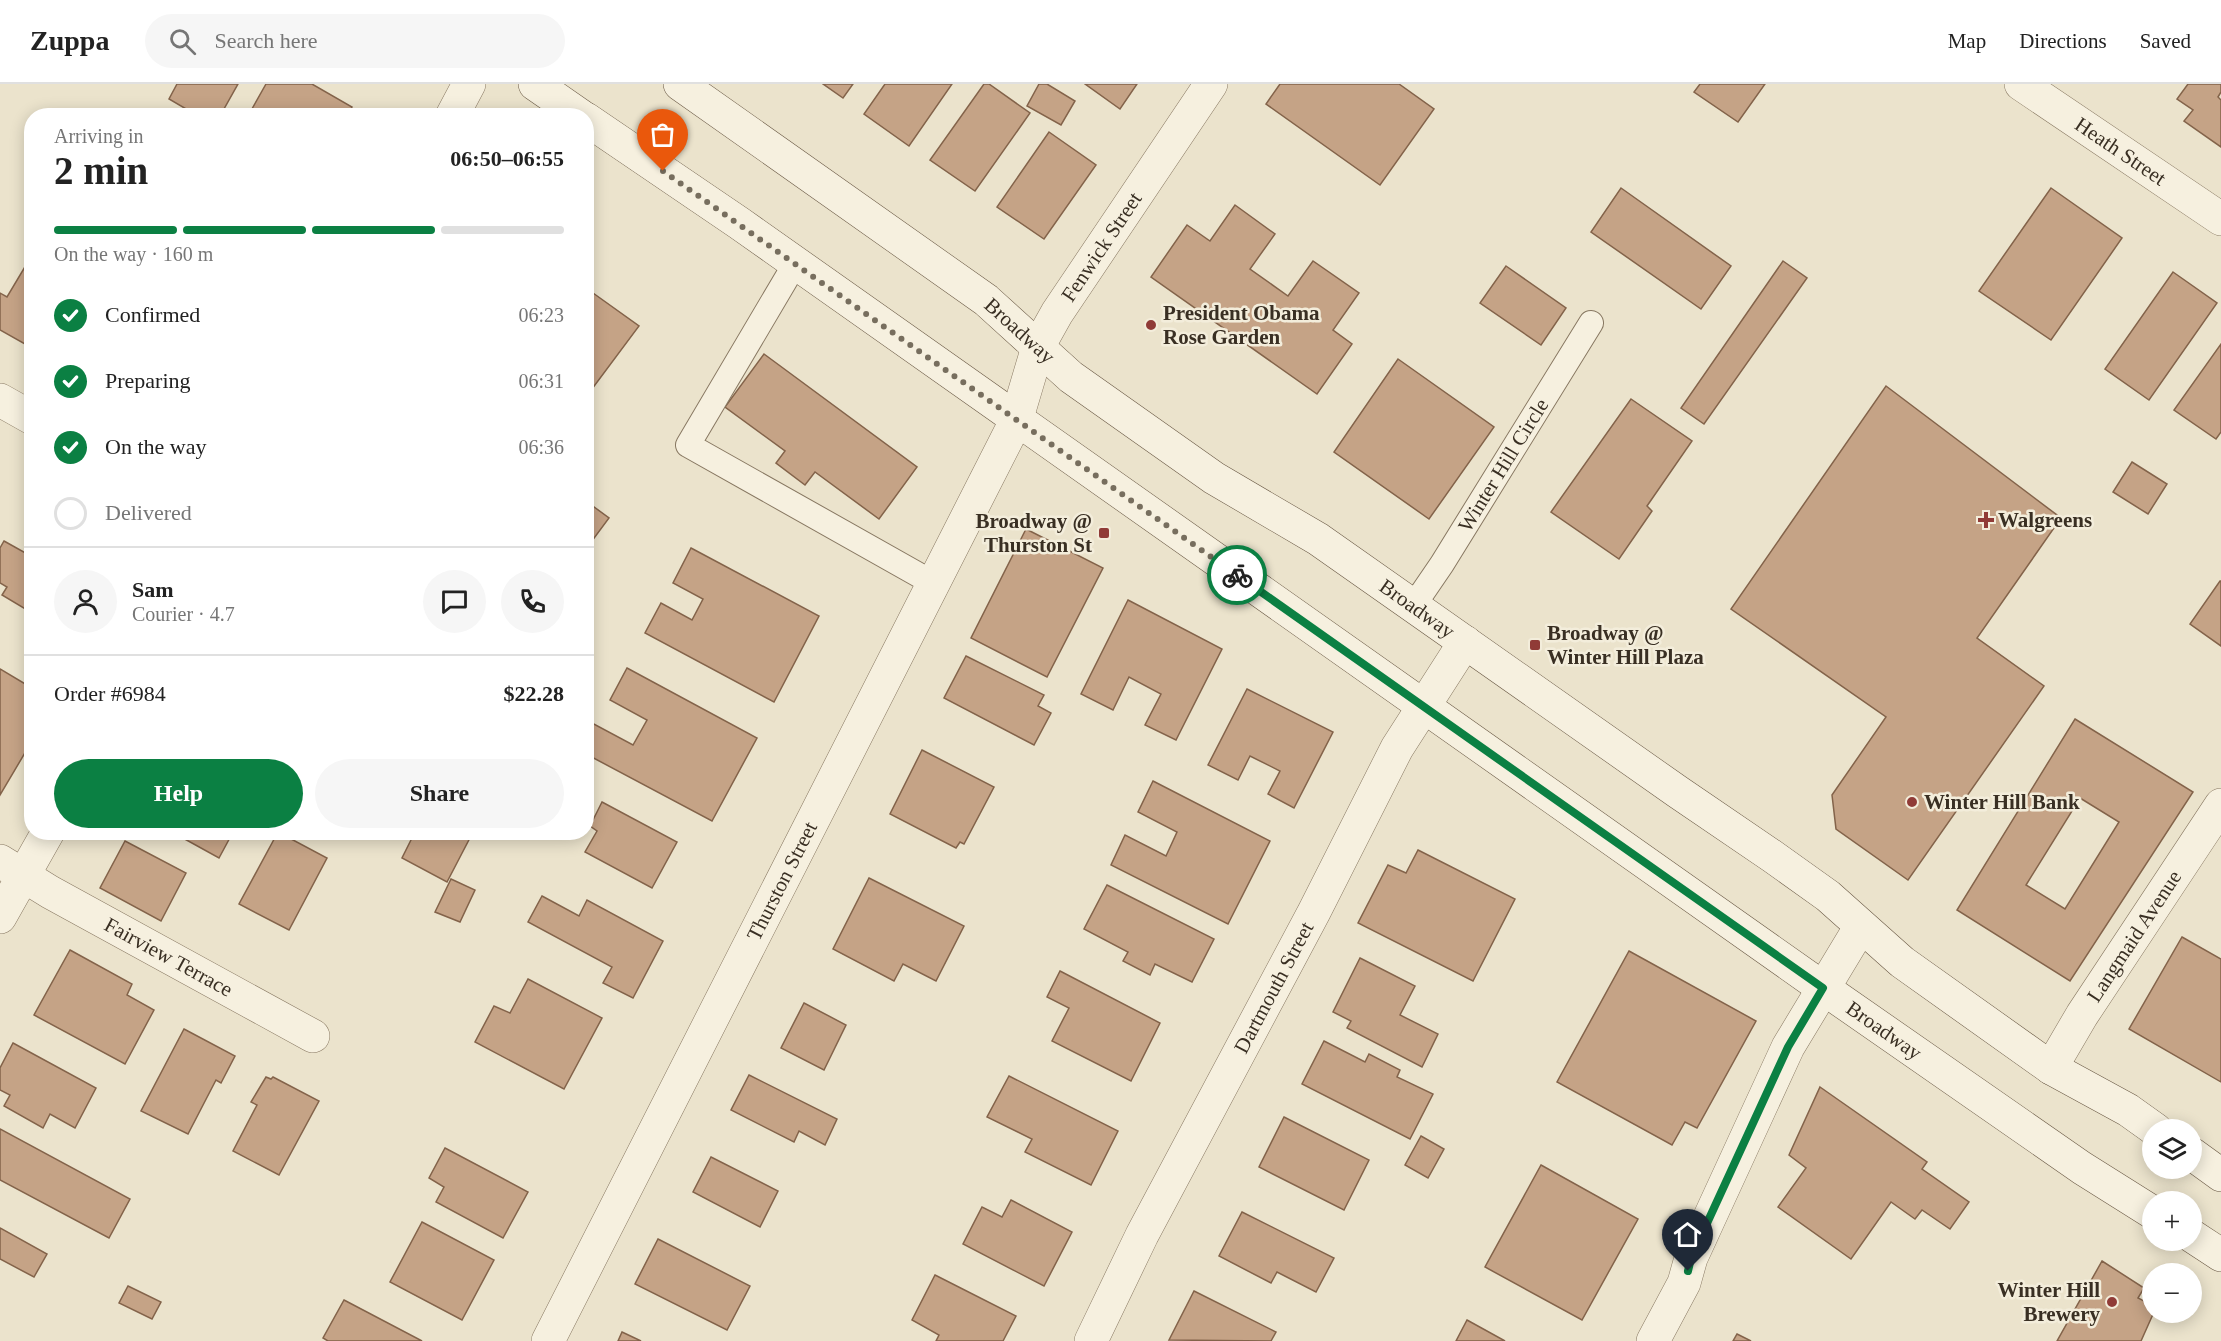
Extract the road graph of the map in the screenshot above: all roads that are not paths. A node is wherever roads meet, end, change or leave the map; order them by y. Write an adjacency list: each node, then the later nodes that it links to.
1 (469, 84): 6 (main road)
2 (535, 84): 7 (main road)
3 (680, 84): 12 (main road, Broadway)
4 (1211, 84): 12 (main road, Fenwick Street)
5 (2020, 84): 9 (main road, Heath Street)
6 (456, 108)
7 (570, 108)
8 (594, 124): 10 (main road, Broadway)
9 (2221, 219)
10 (795, 264): 15 (main road, Broadway); 16 (lane)
11 (1591, 323): 17 (lane, Winter Hill Circle)
12 (1038, 347): 15 (main road, Fenwick Street); 17 (main road, Broadway)
13 (0, 400): 14 (main road)
14 (24, 414)
15 (1016, 421): 16 (main road, Thurston Street); 19 (main road, Broadway)
16 (933, 583): 34 (main road, Thurston Street)
17 (1414, 605): 18 (main road, Broadway)
18 (1465, 642): 19 (main road, Dartmouth Street); 24 (main road, Broadway)
19 (1425, 706): 25 (main road, Broadway); 35 (main road, Dartmouth Street)
20 (2221, 805): 27 (main road, Langmaid Avenue)
21 (40, 840): 22 (main road)
22 (12, 868): 23 (main road); 26 (main road, Fairview Terrace)
23 (0, 917)
24 (1862, 926): 25 (main road); 27 (main road, Broadway)
25 (1823, 988): 31 (main road, Broadway); 36 (main road)
26 (313, 1036)
27 (2051, 1068): 28 (main road, Broadway)
28 (2142, 1120)
29 (2202, 1161): 30 (main road)
30 (2221, 1174)
31 (2142, 1206)
32 (2202, 1243): 33 (main road)
33 (2221, 1255)
34 (548, 1341)
35 (1091, 1341)
36 (1653, 1341)

